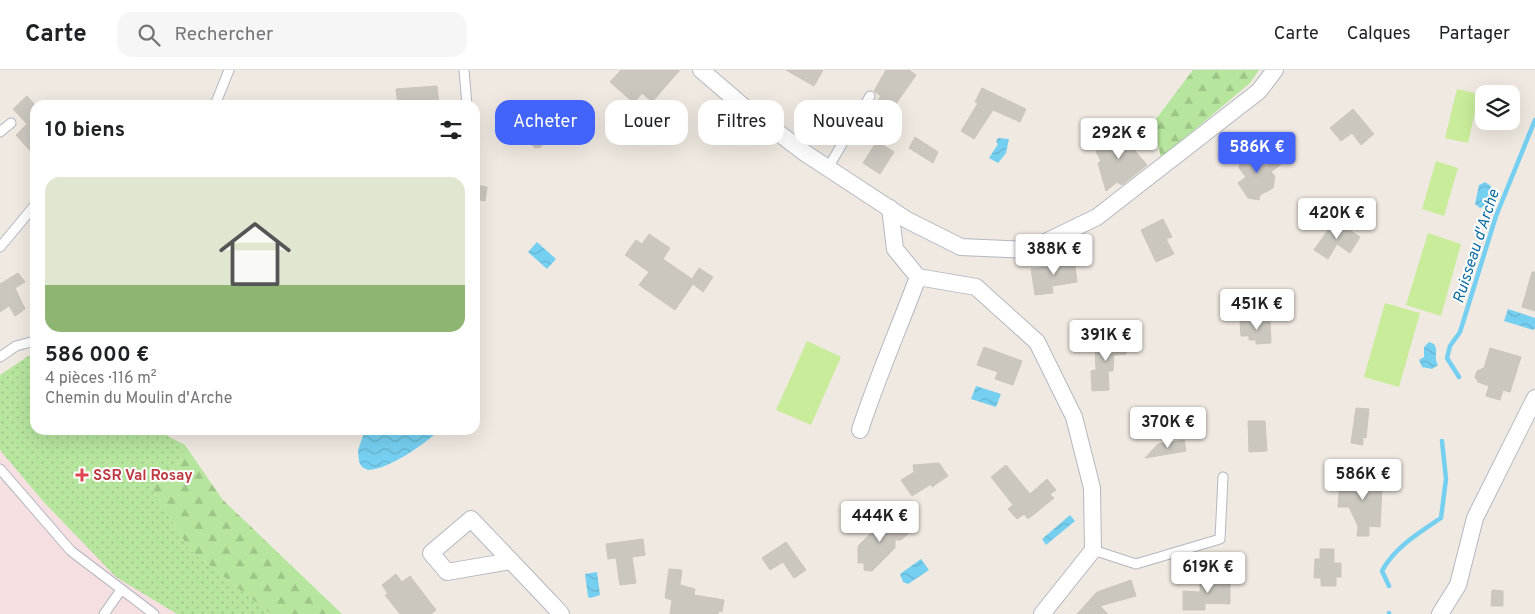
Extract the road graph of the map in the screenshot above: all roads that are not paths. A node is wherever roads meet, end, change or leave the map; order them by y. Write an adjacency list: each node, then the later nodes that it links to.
1 (229, 70): 6 (lane)
2 (464, 70): 7 (lane)
3 (701, 70): 10 (street)
4 (1275, 70): 11 (street)
5 (870, 96): 10 (lane)
6 (217, 100)
7 (467, 100)
8 (11, 123): 9 (lane)
9 (0, 132)
10 (828, 168): 11 (street)
11 (890, 208): 14 (street)
12 (30, 211): 13 (lane)
13 (0, 247)
14 (918, 277): 18 (street); 21 (street)
15 (30, 342): 16 (lane)
16 (0, 357)
17 (1535, 398): 29 (street)
18 (860, 430)
19 (0, 469): 23 (lane)
20 (1223, 477): 21 (lane)
21 (1093, 550): 28 (street)
22 (511, 561): 27 (street)
23 (121, 590): 24 (lane); 25 (lane)
24 (143, 611): 26 (lane)
25 (104, 614)
26 (154, 614)
27 (561, 614)
28 (1042, 614)
29 (1440, 614)

